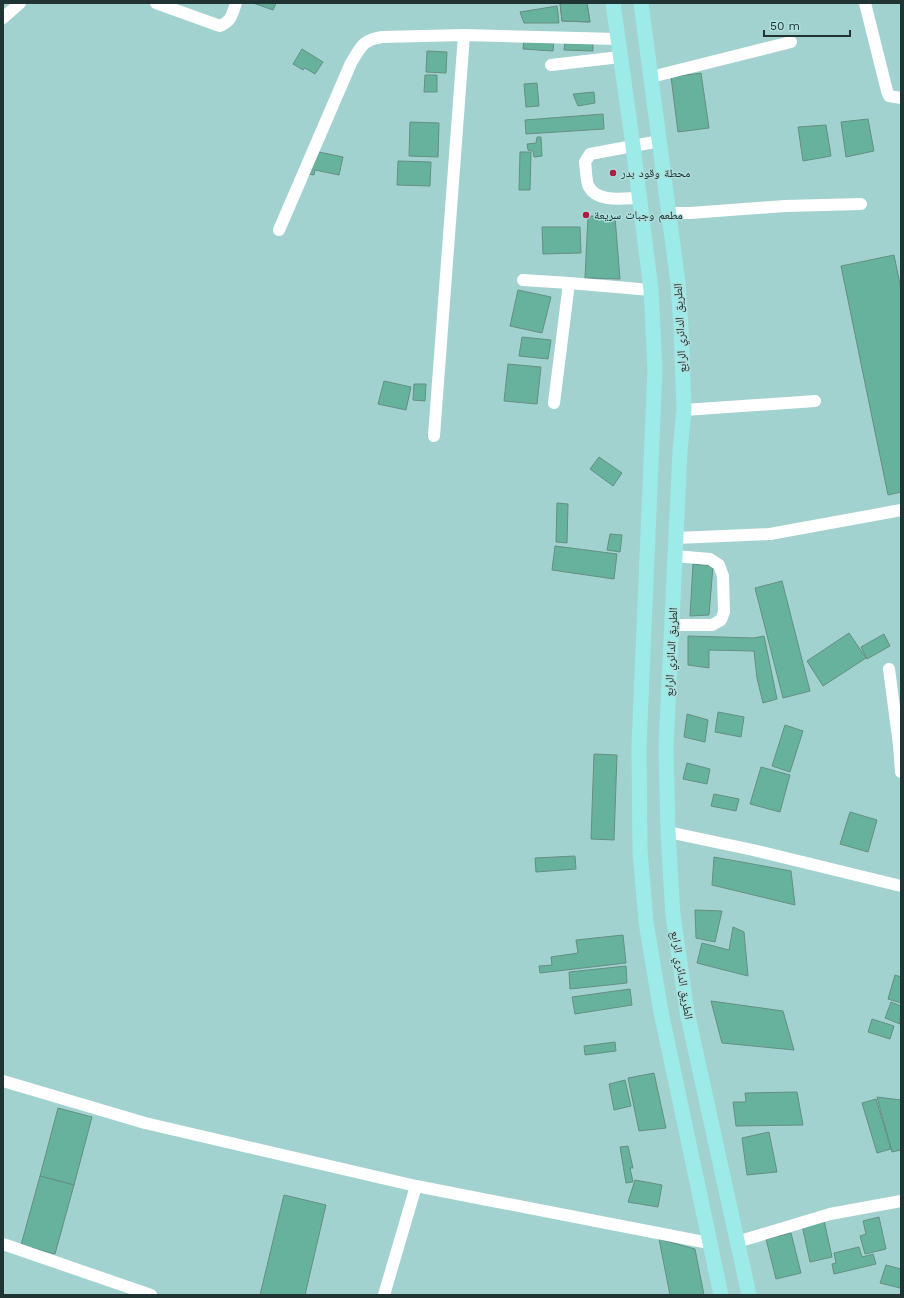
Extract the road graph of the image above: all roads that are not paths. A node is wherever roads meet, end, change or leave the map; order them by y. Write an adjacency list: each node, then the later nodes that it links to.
1 (20, 3): 7 (street)
2 (156, 3): 3 (street)
3 (236, 3)
4 (613, 3): 9 (main road)
5 (641, 3): 13 (main road, الطريق الدائري الرابع)
6 (865, 3): 14 (street)
7 (3, 18)
8 (464, 35): 9 (street); 20 (street); 27 (street)
9 (618, 39): 11 (main road)
10 (791, 42): 13 (street)
11 (620, 57): 12 (street); 16 (main road)
12 (551, 65)
13 (651, 77): 15 (main road, الطريق الدائري الرابع)
14 (901, 98)
15 (660, 141): 16 (street); 19 (main road, الطريق الدائري الرابع)
16 (633, 146): 17 (main road); 17 (street)
17 (639, 198): 23 (main road)
18 (861, 204): 19 (street)
19 (668, 213): 26 (main road, الطريق الدائري الرابع)
20 (279, 230)
21 (523, 280): 22 (street)
22 (569, 283): 23 (street); 25 (street)
23 (651, 290): 40 (main road)
24 (815, 400): 26 (street)
25 (554, 403)
26 (684, 410): 29 (main road, الطريق الدائري الرابع)
27 (434, 436)
28 (901, 510): 29 (street)
29 (676, 538): 30 (main road, الطريق الدائري الرابع)
30 (675, 556): 31 (main road, الطريق الدائري الرابع); 31 (street)
31 (672, 625): 34 (main road, الطريق الدائري الرابع)
32 (889, 669): 33 (street)
33 (901, 772)
34 (668, 832): 35 (street); 39 (main road, الطريق الدائري الرابع)
35 (901, 886)
36 (3, 1081): 37 (street)
37 (416, 1186): 40 (street); 43 (street)
38 (901, 1201): 39 (street)
39 (737, 1242): 45 (main road, الطريق الدائري الرابع)
40 (709, 1243): 44 (main road)
41 (3, 1244): 42 (street)
42 (151, 1295)
43 (384, 1295)
44 (721, 1295)
45 (749, 1295)

